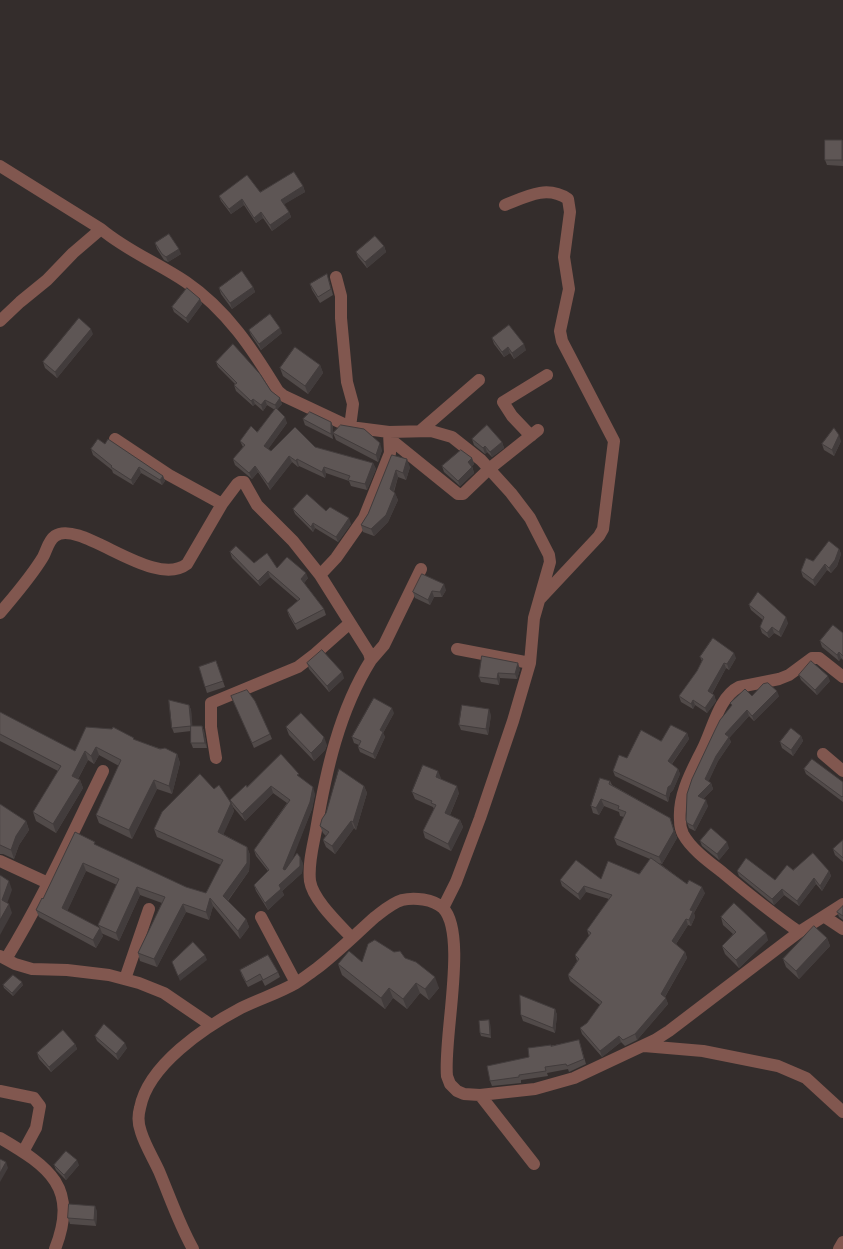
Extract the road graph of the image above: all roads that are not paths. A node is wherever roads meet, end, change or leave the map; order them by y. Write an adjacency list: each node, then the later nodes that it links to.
1 (0, 166): 3 (street)
2 (505, 205): 16 (street)
3 (101, 229): 5 (street); 8 (street)
4 (336, 277): 8 (street)
5 (0, 321)
6 (547, 375): 12 (street)
7 (479, 380): 9 (street)
8 (350, 427): 10 (street)
9 (420, 431): 10 (street); 12 (street)
10 (390, 436): 12 (street); 15 (street)
11 (115, 439): 13 (street)
12 (489, 469): 16 (street)
13 (222, 504): 15 (street); 17 (street)
14 (421, 568): 20 (street)
15 (320, 575): 18 (street)
16 (540, 599): 21 (street)
17 (0, 613)
18 (350, 623): 20 (street); 24 (street)
19 (457, 648): 21 (street)
20 (371, 660): 36 (street)
21 (530, 663): 30 (street)
22 (843, 677): 35 (street)
23 (823, 754): 26 (street)
24 (216, 758)
25 (103, 771): 28 (street)
26 (843, 771)
27 (0, 861): 28 (street)
28 (48, 883): 37 (street)
29 (843, 904): 33 (street)
30 (442, 908): 36 (street); 43 (street)
31 (150, 910): 38 (street)
32 (261, 917): 39 (street)
33 (825, 917): 34 (street); 35 (street)
34 (843, 929)
35 (799, 932): 41 (street)
36 (351, 937): 39 (street)
37 (3, 958): 38 (street)
38 (125, 979): 40 (street)
39 (296, 983): 40 (street)
40 (211, 1025): 50 (street)
41 (643, 1046): 43 (street); 44 (street)
42 (0, 1091): 46 (street)
43 (480, 1095): 47 (street)
44 (843, 1112)
45 (0, 1138): 46 (street)
46 (23, 1152): 49 (street)
47 (534, 1164)
48 (843, 1242): 51 (street)
49 (55, 1249)
50 (193, 1249)
51 (839, 1249)

